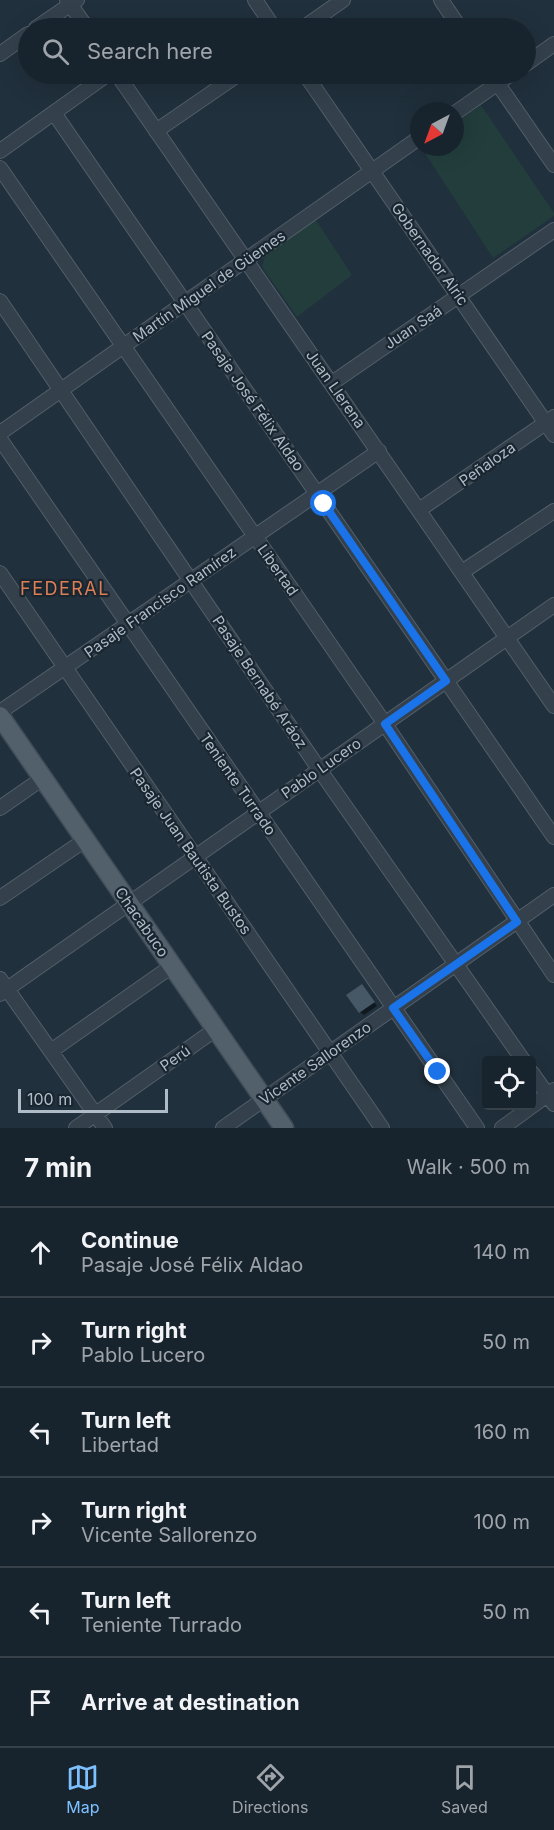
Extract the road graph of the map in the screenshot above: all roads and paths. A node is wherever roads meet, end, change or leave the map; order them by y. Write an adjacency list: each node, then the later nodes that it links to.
1 (255, 0): 7 (street)
2 (343, 0): 8 (street)
3 (441, 0): 9 (street)
4 (71, 2): 5 (street); 6 (street)
5 (49, 18)
6 (81, 18)
7 (267, 18)
8 (317, 18)
9 (453, 18)
10 (18, 41): 12 (street)
11 (554, 44): 13 (street)
12 (0, 54)
13 (536, 56)
14 (94, 84): 21 (street)
15 (124, 84): 22 (street, Juan Llerena)
16 (224, 84): 22 (street)
17 (312, 84): 27 (street, Gobernador Alric)
18 (487, 84): 20 (street)
19 (498, 84): 25 (street)
20 (464, 105)
21 (54, 113): 24 (street); 32 (street, Pasaje José Félix Aldao)
22 (156, 131): 29 (street, Juan Llerena)
23 (410, 144): 27 (street, Martín Miguel de Güemes)
24 (0, 151)
25 (554, 165)
26 (0, 168): 33 (street, Libertad)
27 (372, 171): 29 (street, Martín Miguel de Güemes); 30 (street, Gobernador Alric)
28 (554, 230): 30 (street, Juan Saá)
29 (246, 260): 32 (street, Martín Miguel de Güemes); 34 (street, Juan Llerena)
30 (459, 297): 34 (street, Juan Saá); 36 (street, Gobernador Alric)
31 (0, 301): 35 (street, Pasaje Bernabé Aráoz)
32 (185, 303): 33 (street, Martín Miguel de Güemes); 41 (street, Pasaje José Félix Aldao)
33 (123, 347): 35 (street, Martín Miguel de Güemes); 44 (street, Libertad)
34 (332, 383): 40 (street, Juan Llerena)
35 (62, 390): 37 (street, Martín Miguel de Güemes); 47 (street, Pasaje Bernabé Aráoz)
36 (550, 420): 38 (street, Gobernador Alric); 42 (street, Peñaloza)
37 (0, 433)
38 (554, 435)
39 (0, 439): 49 (street, Teniente Turrado)
40 (379, 451): 41 (street, Pasaje Francisco Ramírez); 42 (street, Juan Llerena)
41 (317, 494): 44 (street, Pasaje Francisco Ramírez); 52 (street, Pasaje José Félix Aldao)
42 (419, 510): 45 (street, Juan Llerena)
43 (554, 511): 45 (street)
44 (254, 536): 47 (street, Pasaje Francisco Ramírez); 55 (street, Libertad)
45 (462, 572): 50 (street, Juan Llerena)
46 (0, 573): 51 (street, Pasaje Juan Bautista Bustos)
47 (191, 580): 49 (street, Pasaje Francisco Ramírez); 56 (street, Pasaje Bernabé Aráoz)
48 (554, 605): 50 (street, Pablo Lucero)
49 (128, 624): 51 (street, Pasaje Francisco Ramírez); 59 (street, Teniente Turrado)
50 (507, 638): 52 (street, Pablo Lucero); 53 (street, Juan Llerena)
51 (65, 668): 54 (street, Pasaje Francisco Ramírez); 62 (street, Pasaje Juan Bautista Bustos)
52 (446, 681): 55 (street, Pablo Lucero); 60 (street, Pasaje José Félix Aldao)
53 (554, 706)
54 (0, 714): 57 (main road, Chacabuco)
55 (385, 724): 56 (street, Pablo Lucero); 66 (street, Libertad)
56 (319, 769): 59 (street, Pablo Lucero); 67 (street, Pasaje Bernabé Aráoz)
57 (43, 778): 58 (street); 61 (main road, Chacabuco)
58 (0, 808)
59 (258, 812): 62 (street, Pablo Lucero); 71 (street, Teniente Turrado)
60 (554, 837)
61 (85, 840): 64 (street); 65 (main road, Chacabuco)
62 (195, 856): 65 (street, Pablo Lucero); 74 (street, Pasaje Juan Bautista Bustos)
63 (554, 895): 66 (street, Vicente Sallorenzo)
64 (0, 898)
65 (129, 903): 68 (main road, Chacabuco); 70 (street, Pablo Lucero)
66 (517, 922): 67 (street, Vicente Sallorenzo); 69 (street, Libertad)
67 (454, 964): 71 (street, Vicente Sallorenzo); 75 (street, Pasaje Bernabé Aráoz)
68 (172, 966): 72 (main road, Chacabuco); 73 (street)
69 (554, 975)
70 (2, 987): 73 (street)
71 (393, 1008): 74 (street, Vicente Sallorenzo); 85 (street, Teniente Turrado)
72 (216, 1029): 78 (main road, Chacabuco); 79 (street, Perú)
73 (51, 1051): 79 (street)
74 (330, 1053): 78 (street, Vicente Sallorenzo); 84 (street, Pasaje Juan Bautista Bustos)
75 (520, 1056)
76 (536, 1078): 77 (street)
77 (552, 1096): 86 (street)
78 (264, 1099): 82 (street, Vicente Sallorenzo); 83 (main road, Chacabuco)
79 (95, 1114): 80 (street, Perú); 81 (street)
80 (76, 1128)
81 (105, 1128)
82 (223, 1128)
83 (284, 1128)
84 (382, 1128)
85 (477, 1128)
86 (502, 1128)

